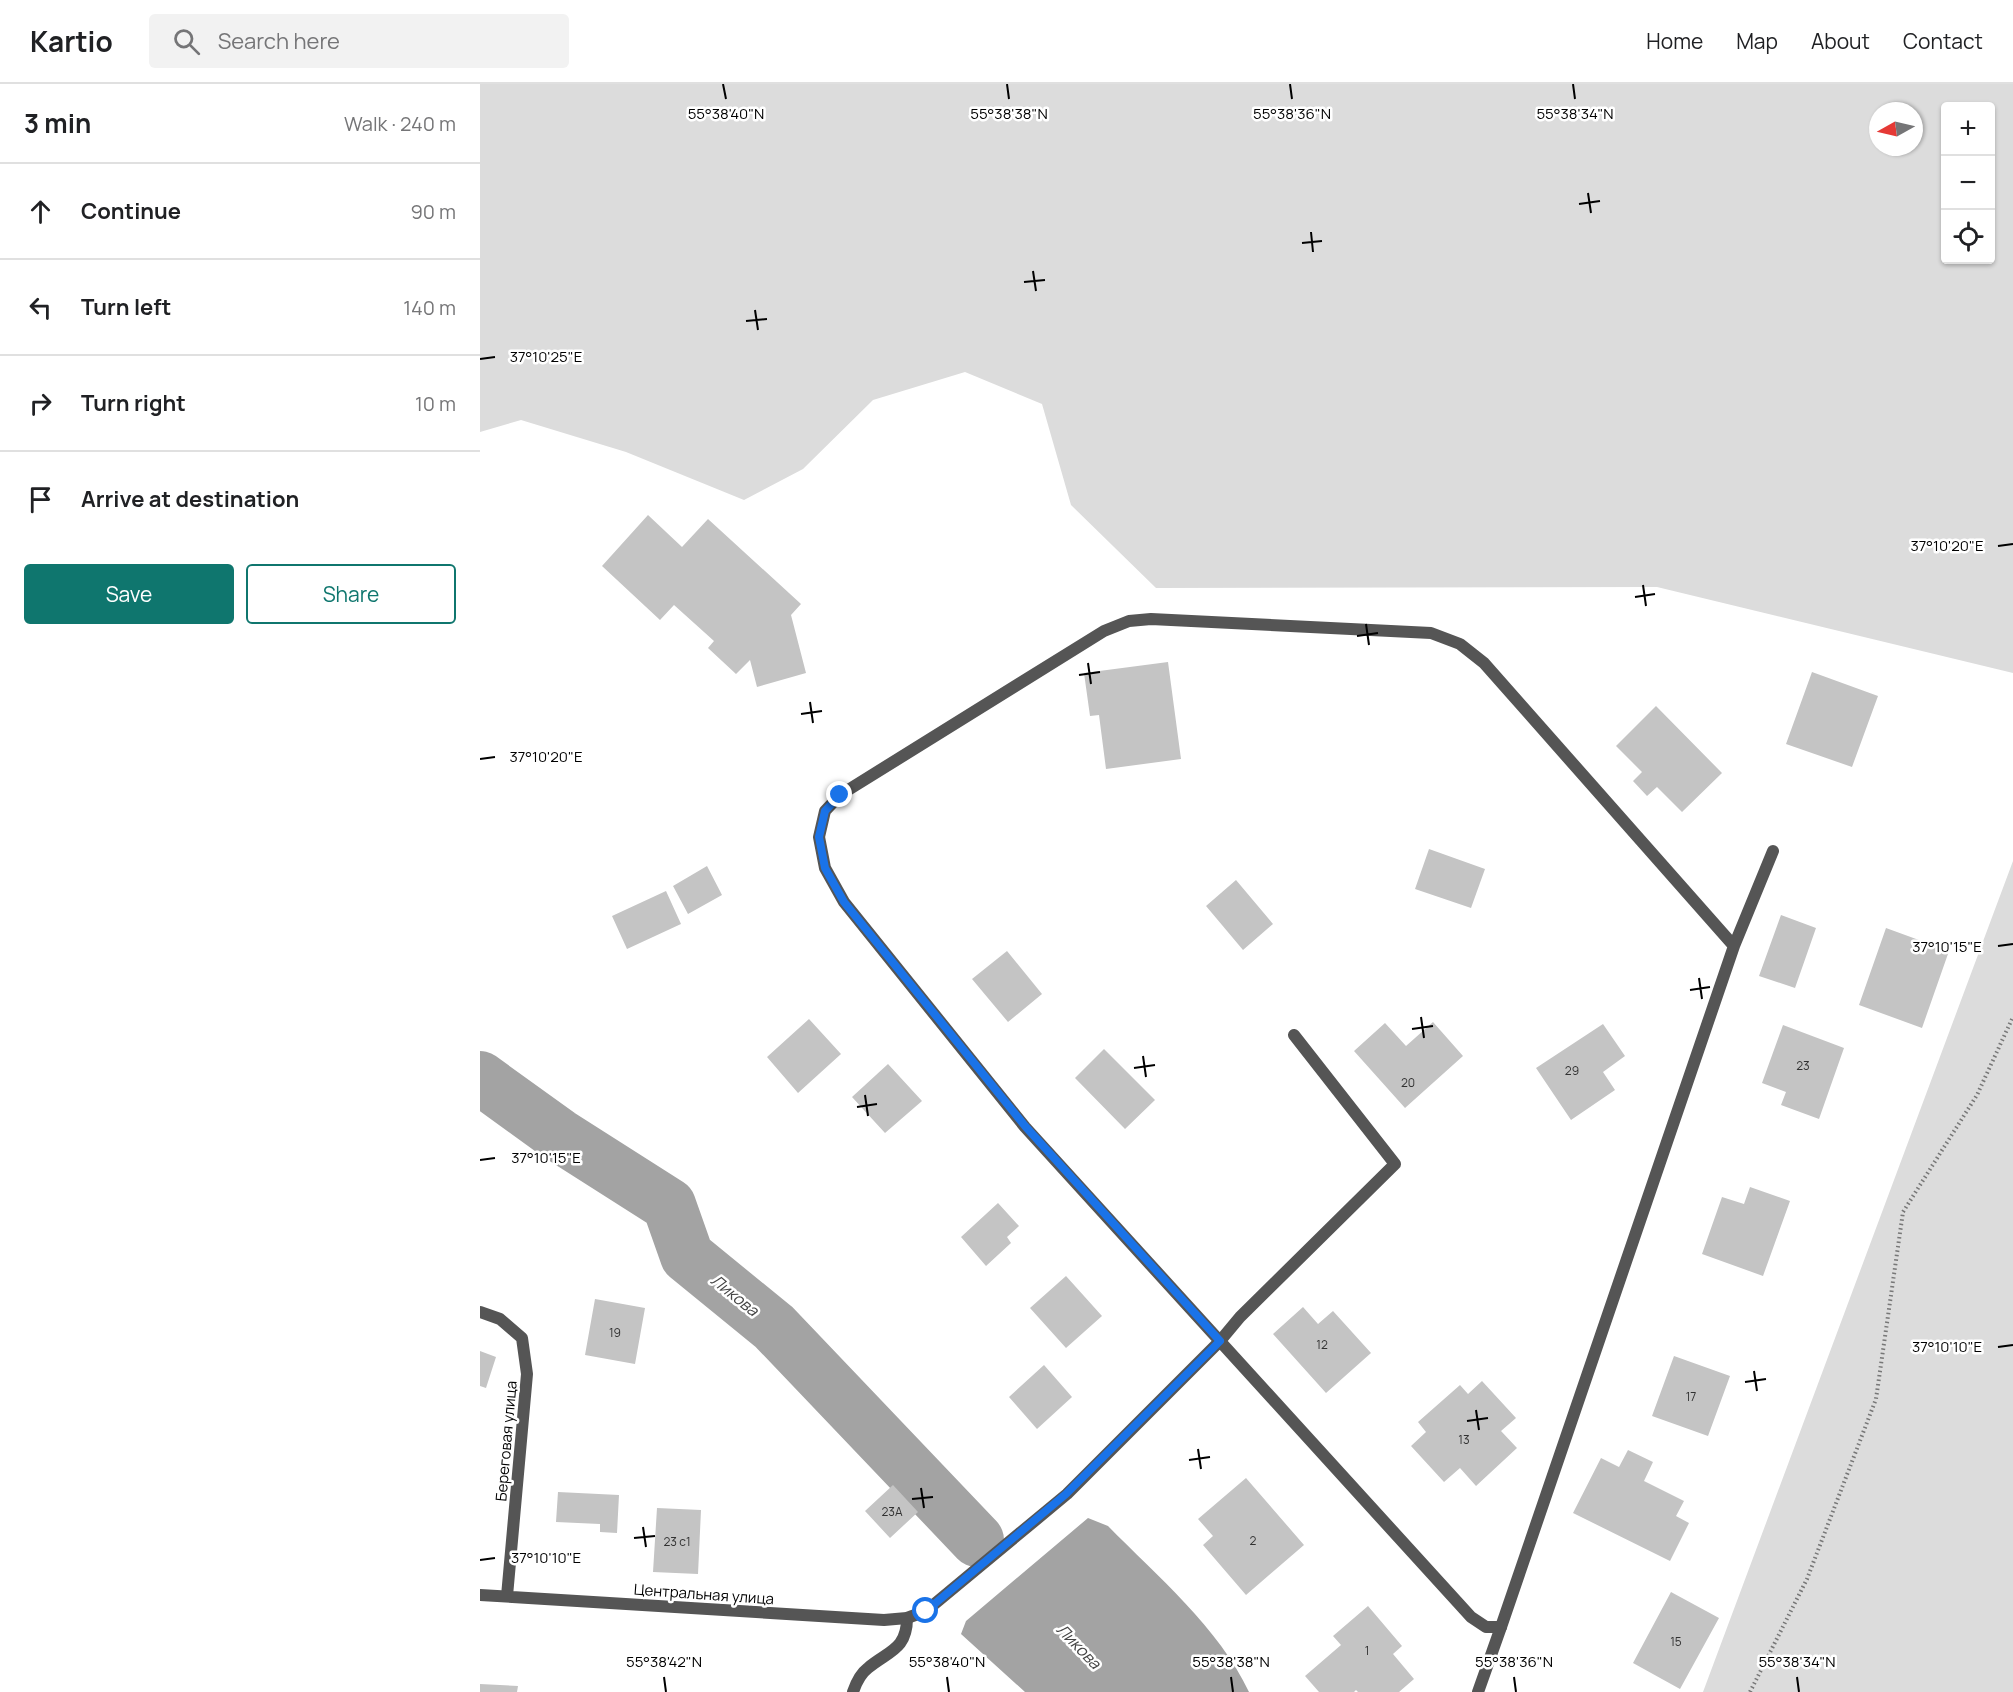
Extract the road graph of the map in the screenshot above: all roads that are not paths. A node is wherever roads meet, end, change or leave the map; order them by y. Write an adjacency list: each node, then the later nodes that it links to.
1 (1773, 851): 2 (street)
2 (1734, 946): 5 (street); 9 (street)
3 (1294, 1035): 5 (street, Центральная улица)
4 (480, 1312): 7 (street, Береговая улица)
5 (1220, 1341): 8 (street, Центральная улица); 9 (street)
6 (480, 1595): 7 (street, Центральная улица)
7 (507, 1596): 8 (street, Центральная улица)
8 (907, 1618): 10 (street)
9 (1501, 1627): 11 (street)
10 (853, 1692)
11 (1478, 1692)

